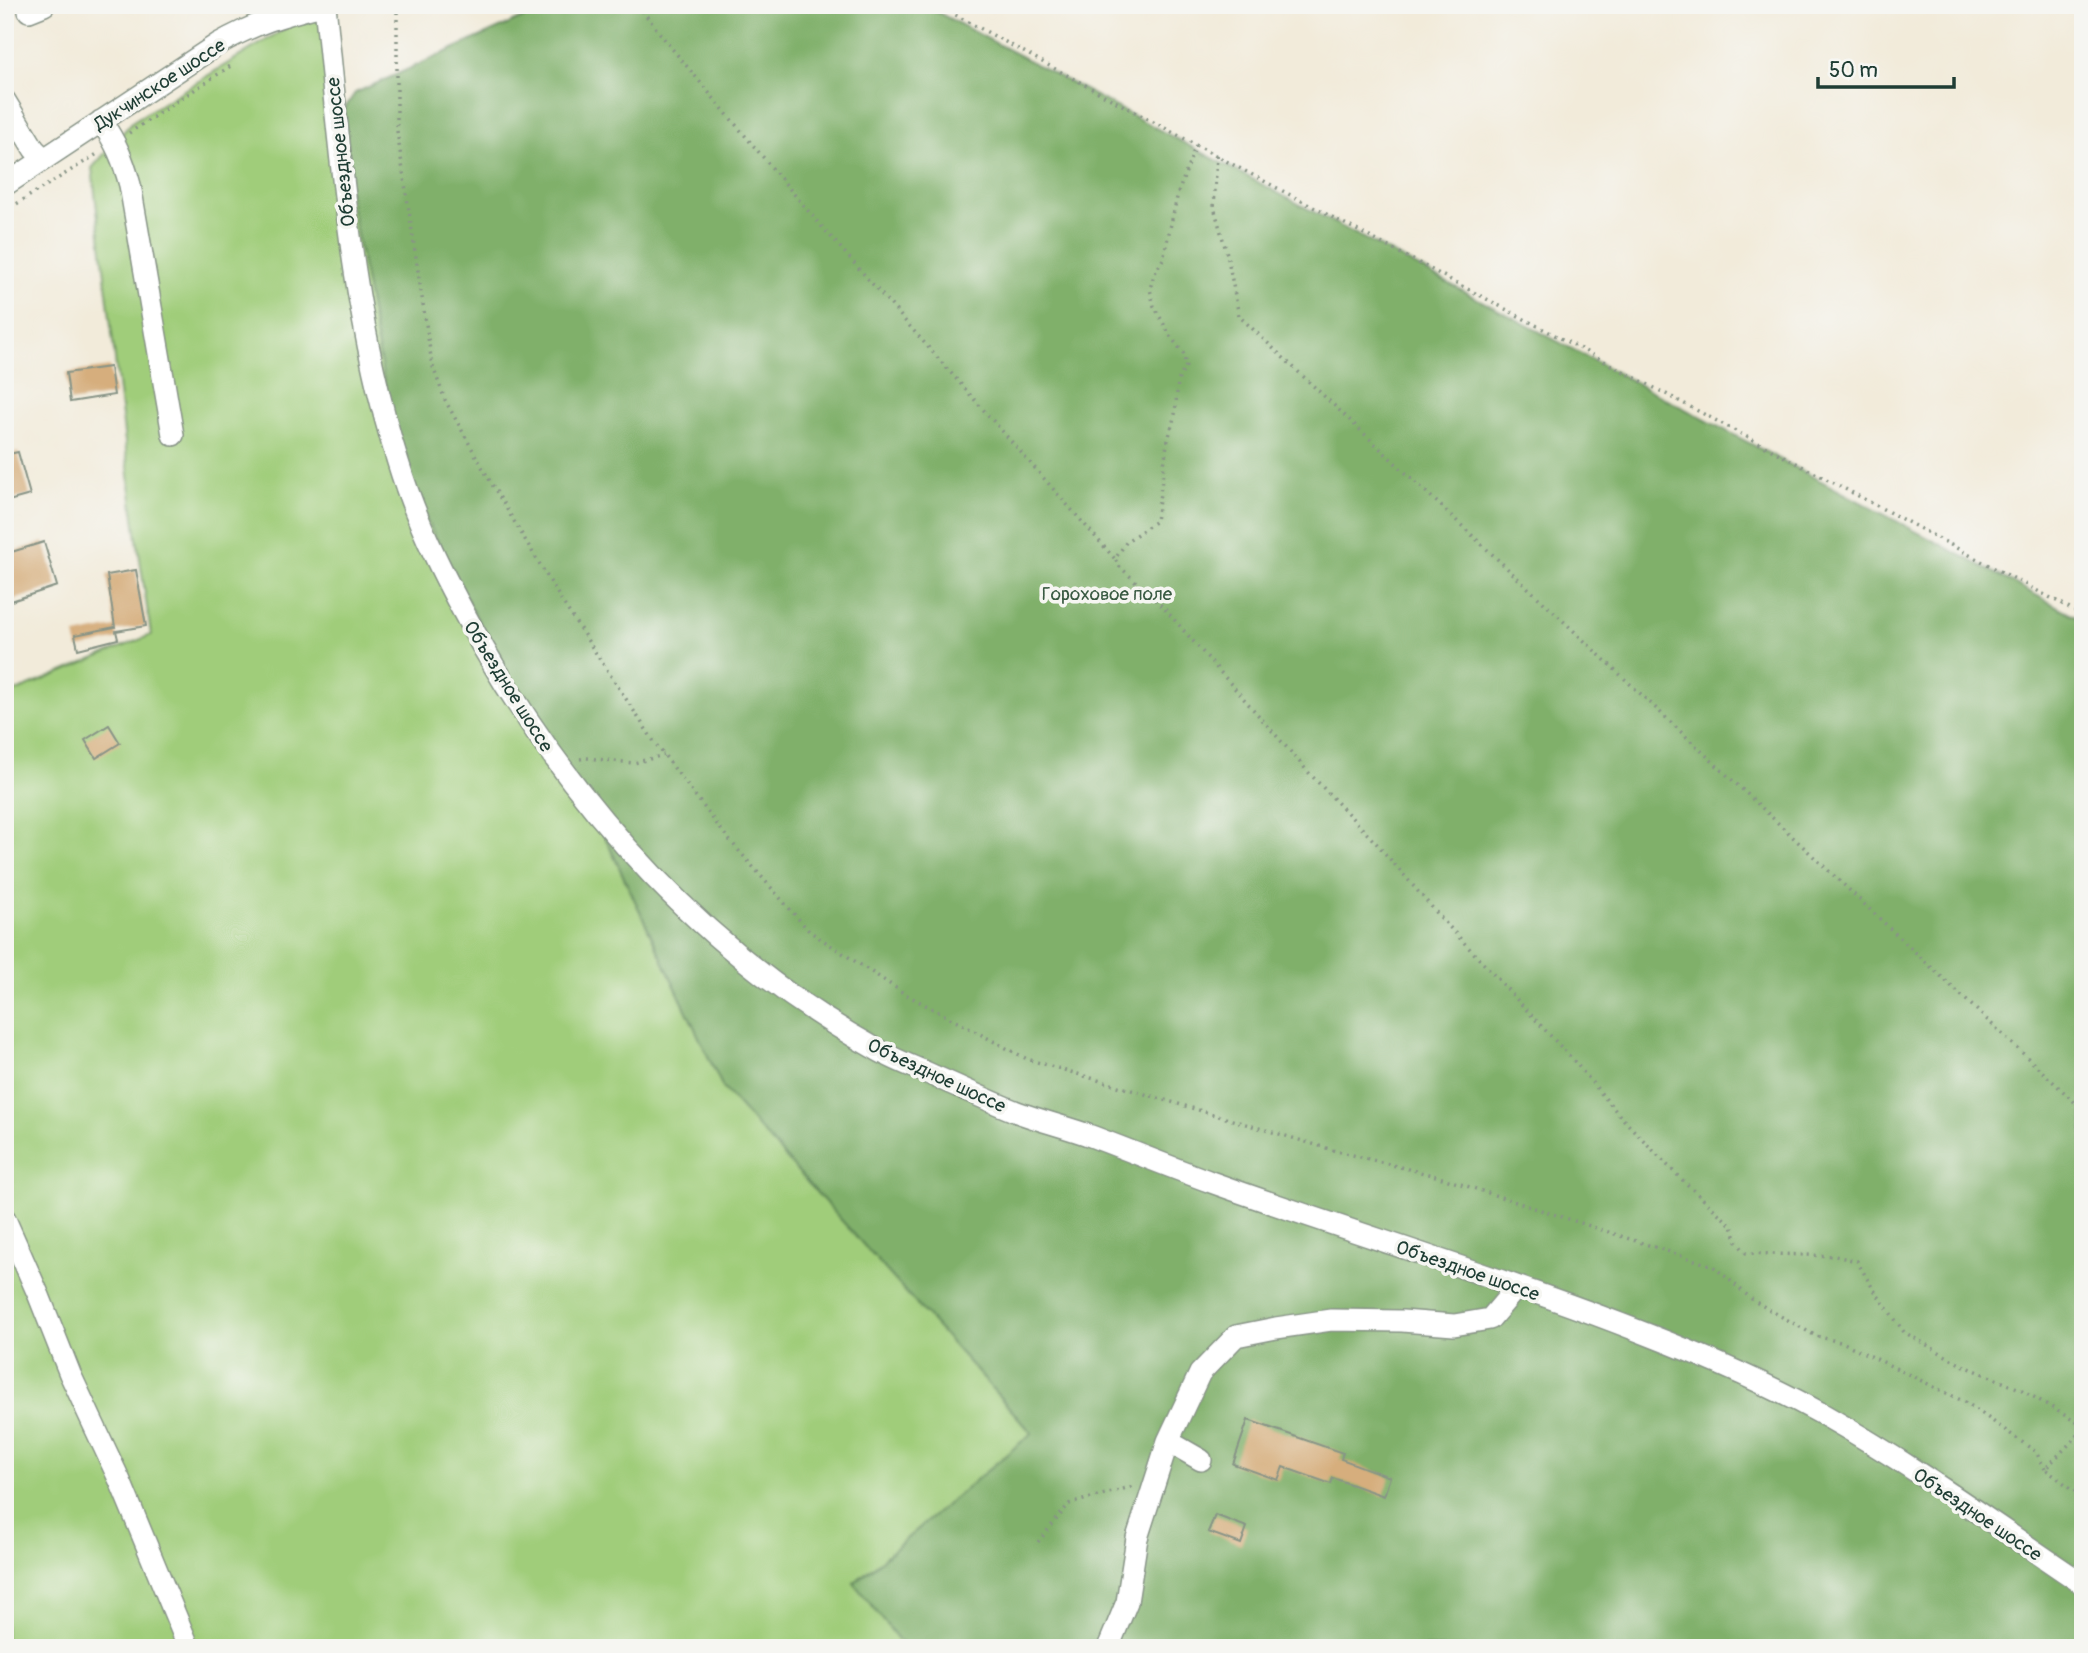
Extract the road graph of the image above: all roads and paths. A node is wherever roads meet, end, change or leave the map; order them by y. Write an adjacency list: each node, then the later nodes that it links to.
1 (324, 5): 6 (street, Дукчинское шоссе); 18 (street, Объездное шоссе)
2 (397, 5): 17 (path)
3 (506, 5): 7 (path)
4 (638, 5): 15 (path)
5 (937, 5): 10 (path)
6 (277, 12): 9 (street, Дукчинское шоссе)
7 (501, 13)
8 (5, 101): 12 (street)
9 (101, 121): 12 (street, Дукчинское шоссе); 14 (street)
10 (1196, 145): 11 (path); 15 (path)
11 (1217, 155): 16 (path); 19 (path)
12 (44, 159): 13 (street, Дукчинское шоссе)
13 (5, 185)
14 (173, 435)
15 (1115, 559): 22 (path)
16 (2083, 615)
17 (664, 755): 18 (path); 25 (path)
18 (559, 766): 21 (street, Объездное шоссе)
19 (2083, 1110)
20 (5, 1219): 30 (street)
21 (1517, 1287): 23 (street); 29 (street, Объездное шоссе)
22 (2083, 1428): 25 (path)
23 (1168, 1441): 24 (street); 26 (street)
24 (1201, 1461)
25 (2045, 1469): 27 (path)
26 (1155, 1480): 28 (path); 31 (street)
27 (2083, 1497)
28 (1038, 1542)
29 (2083, 1584)
30 (189, 1648)
31 (1108, 1648)

